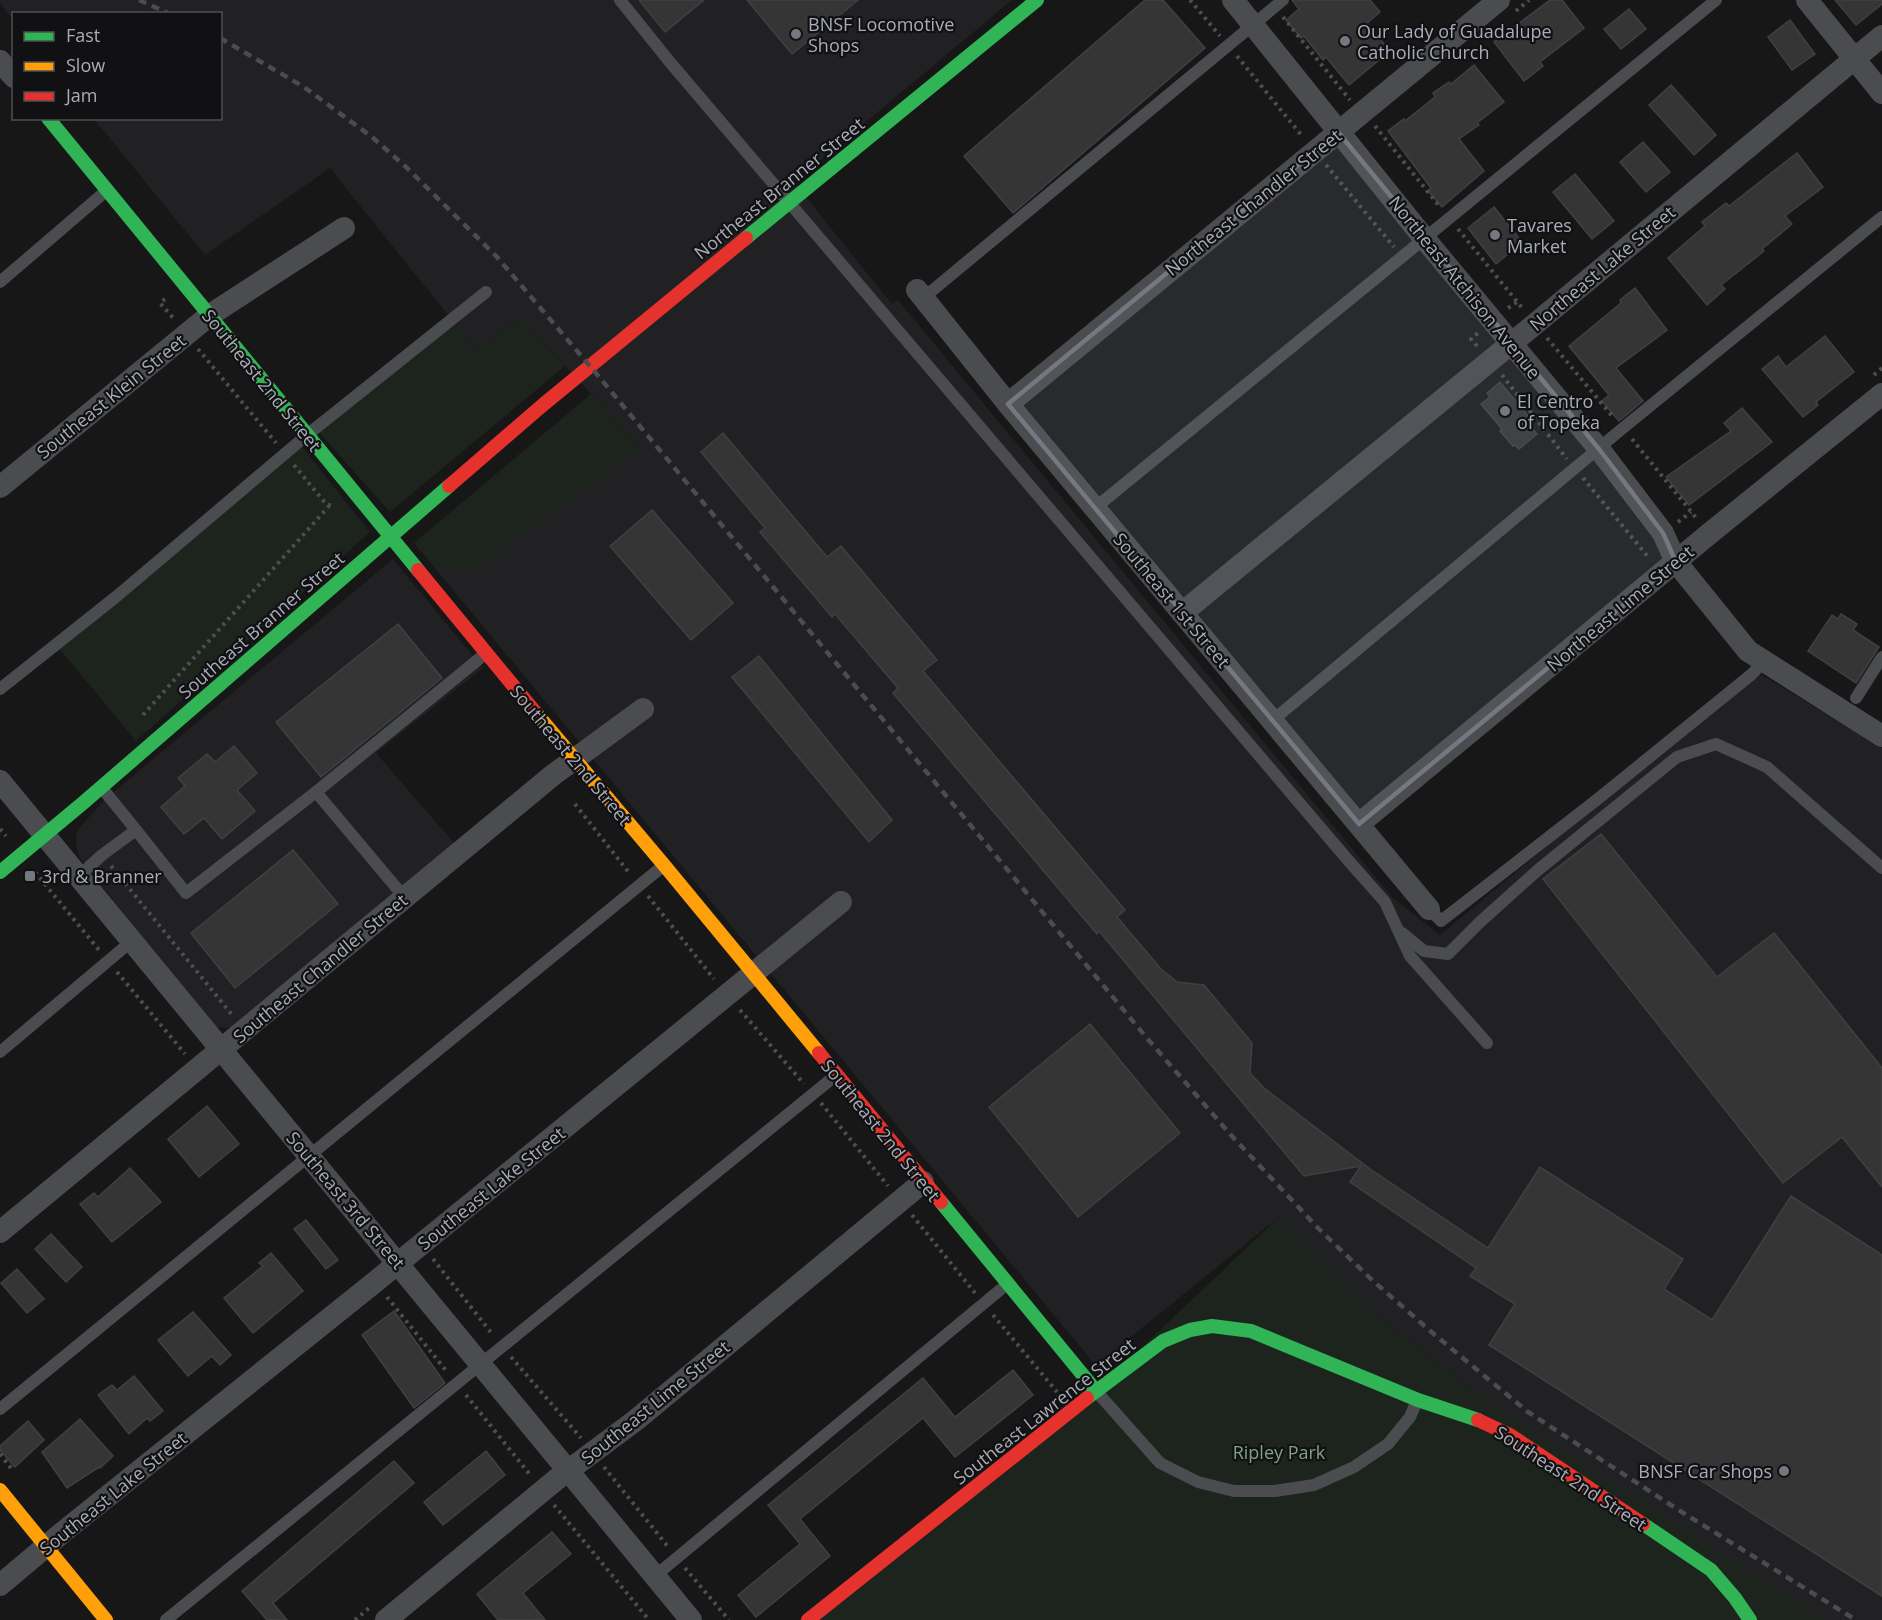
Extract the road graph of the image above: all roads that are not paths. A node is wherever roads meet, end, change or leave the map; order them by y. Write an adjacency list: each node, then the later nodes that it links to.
1 (620, 0): 58 (lane)
2 (1037, 0): 28 (street, Northeast Branner Street)
3 (1233, 0): 8 (street, Northeast Atchison Avenue)
4 (1499, 0): 17 (street, Northeast Chandler Street)
5 (1716, 0): 21 (lane)
6 (1807, 0): 10 (street)
7 (1279, 3): 8 (lane)
8 (1253, 24): 17 (street, Northeast Atchison Avenue); 24 (lane)
9 (1882, 36): 10 (street, Northeast Lake Street)
10 (1854, 59): 15 (street); 26 (street, Northeast Lake Street)
11 (0, 61): 12 (street)
12 (12, 76)
13 (12, 78): 14 (street)
14 (0, 89)
15 (1882, 93)
16 (50, 120): 18 (street, Southeast 2nd Street)
17 (1338, 132): 21 (street, Northeast Atchison Avenue); 29 (street, Northeast Chandler Street)
18 (107, 190): 22 (lane); 25 (street, Southeast 2nd Street)
19 (1882, 217): 31 (lane)
20 (344, 228): 25 (street, Southeast Klein Street)
21 (1424, 238): 26 (street, Northeast Atchison Avenue); 33 (lane)
22 (0, 282)
23 (486, 292): 30 (lane)
24 (919, 294): 29 (street, Southeast 1st Street)
25 (210, 315): 30 (street, Southeast 2nd Street); 32 (street, Southeast Klein Street)
26 (1511, 343): 31 (street, Northeast Atchison Avenue); 35 (street, Northeast Lake Street)
27 (1882, 394): 34 (street, Northeast Lime Street)
28 (544, 404): 46 (street, Southeast Branner Street)
29 (1008, 404): 33 (street, Southeast 1st Street)
30 (307, 435): 36 (street, Southeast 2nd Street); 39 (lane)
31 (1599, 449): 34 (street, Northeast Atchison Avenue); 42 (lane)
32 (0, 487)
33 (1095, 508): 35 (street, Southeast 1st Street)
34 (1676, 562): 38 (street, Northeast Atchison Avenue); 48 (street, Northeast Lime Street)
35 (1182, 613): 42 (street, Southeast 1st Street)
36 (486, 653): 44 (street, Southeast 2nd Street); 47 (lane)
37 (1882, 657): 40 (lane)
38 (1764, 661): 43 (street, Northeast Atchison Avenue); 57 (lane)
39 (0, 689)
40 (1856, 698)
41 (643, 709): 44 (street, Southeast Chandler Street)
42 (1273, 720): 48 (street, Southeast 1st Street)
43 (1882, 736)
44 (573, 759): 51 (street, Southeast 2nd Street); 55 (street, Southeast Chandler Street)
45 (0, 781): 50 (street, Southeast 3rd Street)
46 (101, 787): 49 (lane); 50 (street, Southeast Branner Street)
47 (316, 792): 49 (lane); 55 (lane)
48 (1359, 824): 57 (street, Southeast 1st Street)
49 (136, 830): 54 (lane)
50 (46, 835): 53 (street, Southeast Branner Street); 54 (street, Southeast 3rd Street)
51 (663, 865): 60 (street, Southeast 2nd Street); 65 (lane)
52 (1882, 868): 58 (lane)
53 (0, 872)
54 (80, 875): 59 (street, Southeast 3rd Street)
55 (405, 898): 62 (street, Southeast Chandler Street)
56 (841, 902): 60 (street, Southeast Lake Street)
57 (1429, 909)
58 (1398, 930): 61 (lane)
59 (133, 940): 62 (street, Southeast 3rd Street); 63 (lane)
60 (753, 975): 64 (street, Southeast 2nd Street); 68 (street, Southeast Lake Street)
61 (1487, 1042)
62 (221, 1050): 65 (street, Southeast 3rd Street); 67 (street, Southeast Chandler Street)
63 (0, 1052)
64 (836, 1075): 66 (street, Southeast 2nd Street); 71 (lane)
65 (310, 1156): 68 (street, Southeast 3rd Street); 74 (lane)
66 (923, 1182): 69 (street, Southeast 2nd Street); 75 (street, Southeast Lime Street)
67 (0, 1232)
68 (398, 1263): 71 (street, Southeast 3rd Street); 77 (street, Southeast Lake Street)
69 (1007, 1284): 72 (street, Southeast 2nd Street); 78 (lane)
70 (1331, 1363): 72 (street, Southeast Lawrence Street); 73 (street, Southeast 2nd Street)
71 (482, 1365): 75 (street, Southeast 3rd Street); 81 (lane)
72 (1096, 1391): 73 (lane); 84 (street, Southeast Lawrence Street)
73 (1418, 1400): 85 (street, Southeast 2nd Street)
74 (0, 1409)
75 (568, 1471): 78 (street, Southeast 3rd Street); 82 (street, Southeast Lime Street)
76 (0, 1490): 77 (street)
77 (46, 1546): 79 (street, Southeast Lake Street); 80 (street)
78 (655, 1576): 83 (street, Southeast 3rd Street)
79 (0, 1585)
80 (106, 1620)
81 (166, 1620)
82 (386, 1620)
83 (691, 1620)
84 (808, 1620)
85 (1750, 1620)

